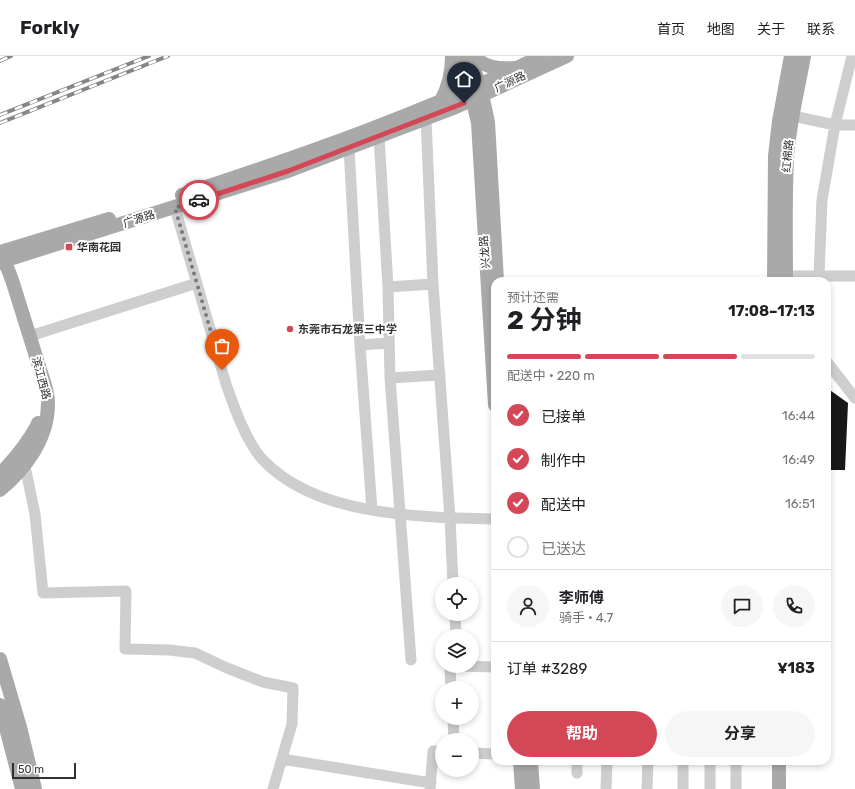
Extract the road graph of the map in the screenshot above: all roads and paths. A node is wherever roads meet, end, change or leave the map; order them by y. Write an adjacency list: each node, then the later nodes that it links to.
1 (452, 56): 12 (main road)
2 (457, 56): 11 (main road)
3 (468, 56): 11 (main road)
4 (474, 56): 10 (main road)
5 (542, 56): 10 (main road, 广源路)
6 (567, 56): 11 (main road, 广源路)
7 (791, 56): 21 (main road, 红棉路)
8 (804, 56): 13 (main road, 红棉路)
9 (852, 56): 16 (street)
10 (518, 67): 11 (main road, 广源路)
11 (476, 92): 12 (main road, 广源路); 14 (main road, 广源路); 15 (main road)
12 (441, 101): 22 (main road, 广源路)
13 (793, 116): 16 (street); 21 (main road, 红棉路)
14 (426, 118): 18 (main road, 广源路); 29 (street)
15 (483, 122): 25 (main road, 兴龙路); 31 (main road, 兴龙路)
16 (835, 125): 17 (street); 23 (street)
17 (855, 125)
18 (379, 136): 19 (main road, 广源路); 30 (street)
19 (349, 148): 20 (main road, 广源路); 34 (street)
20 (175, 208): 22 (main road, 广源路); 28 (street)
21 (780, 258): 26 (main road)
22 (1, 261): 32 (main road, 滨江西路); 40 (main road, 滨江西路)
23 (819, 276): 24 (street); 27 (street)
24 (855, 276)
25 (497, 277)
26 (780, 277)
27 (806, 277)
28 (197, 283): 32 (street); 42 (street)
29 (433, 284): 30 (street); 36 (street)
30 (388, 287): 33 (street)
31 (491, 311)
32 (30, 336): 41 (main road, 滨江西路)
33 (389, 343): 34 (street); 37 (street)
34 (360, 346): 42 (street)
35 (831, 367): 38 (street)
36 (440, 375): 37 (street); 44 (street)
37 (390, 378): 43 (street)
38 (855, 398)
39 (26, 471): 55 (street)
40 (0, 474)
41 (0, 490)
42 (372, 510): 43 (street)
43 (400, 514): 44 (street); 48 (street)
44 (450, 518): 45 (street); 46 (street)
45 (491, 519)
46 (453, 577)
47 (0, 659): 69 (main road)
48 (411, 660)
49 (479, 667): 50 (street)
50 (491, 667)
51 (0, 705): 68 (main road)
52 (435, 751): 67 (street)
53 (479, 753): 54 (street)
54 (491, 754)
55 (282, 759): 67 (street); 70 (street)
56 (520, 765): 71 (main road)
57 (531, 765): 72 (main road)
58 (577, 765): 66 (street)
59 (607, 765): 73 (street)
60 (648, 765): 74 (street)
61 (683, 765): 75 (street)
62 (710, 765): 76 (street)
63 (736, 765): 77 (street)
64 (769, 765): 78 (main road)
65 (779, 765): 79 (main road)
66 (576, 772)
67 (431, 786)
68 (22, 789)
69 (35, 789)
70 (273, 789)
71 (522, 789)
72 (533, 789)
73 (606, 789)
74 (647, 789)
75 (683, 789)
76 (710, 789)
77 (736, 789)
78 (770, 789)
79 (779, 789)

